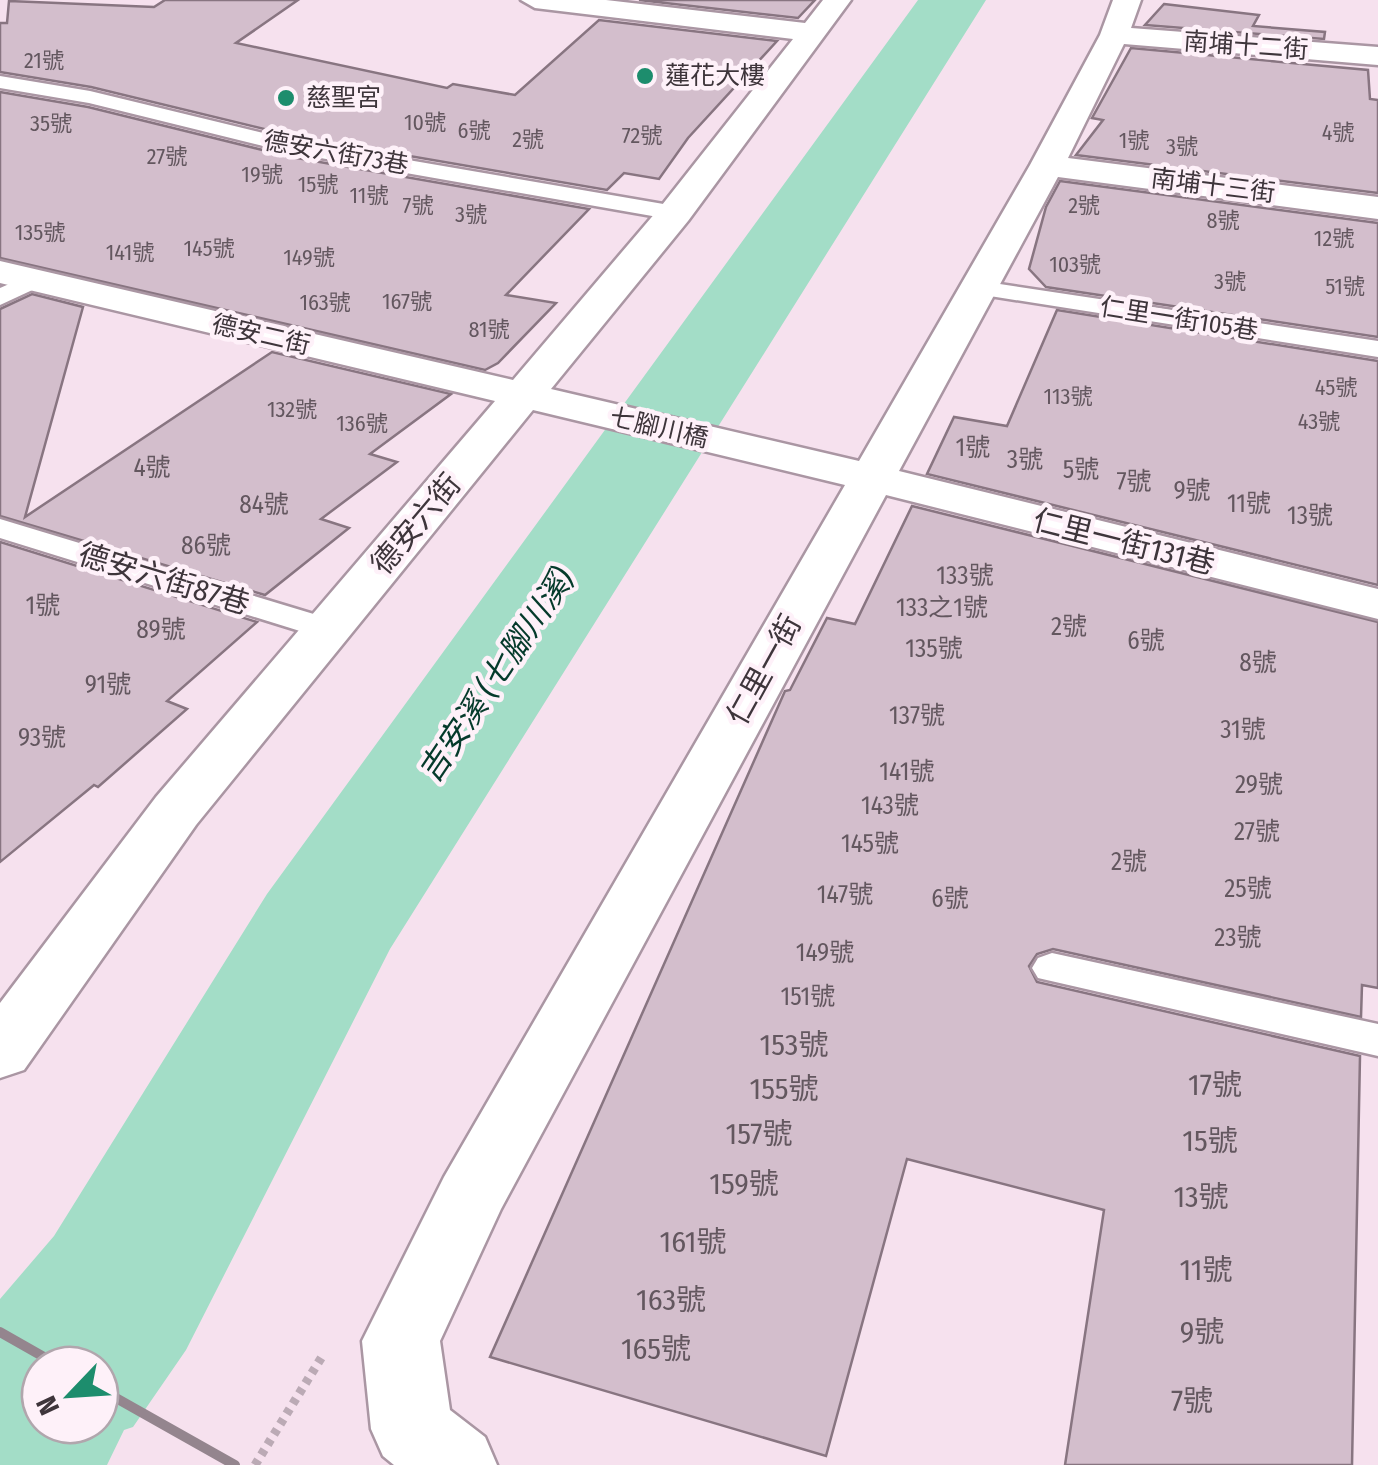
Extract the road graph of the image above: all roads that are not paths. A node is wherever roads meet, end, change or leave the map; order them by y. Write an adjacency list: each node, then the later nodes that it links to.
1 (535, 0): 2 (street)
2 (823, 16): 8 (street, 德安六街)
3 (1120, 18): 4 (street, 南埔十二街); 6 (street, 仁里一街)
4 (1378, 56)
5 (0, 82): 8 (lane, 德安六街73巷)
6 (1048, 165): 7 (street, 南埔十三街); 10 (street, 仁里一街)
7 (1378, 208)
8 (674, 213): 12 (street, 德安六街)
9 (11, 284): 12 (street, 德安二街)
10 (980, 288): 11 (lane, 仁里一街105巷); 13 (street, 仁里一街)
11 (1378, 349)
12 (522, 397): 13 (street, 七腳川橋); 16 (street, 德安六街)
13 (870, 480): 15 (street, 仁里一街131巷); 20 (street, 仁里一街)
14 (0, 528): 16 (lane, 德安六街87巷)
15 (1378, 604)
16 (328, 629): 19 (street, 德安六街)
17 (1052, 968): 18 (lane)
18 (1378, 1040)
19 (0, 1049)
20 (456, 1465)

